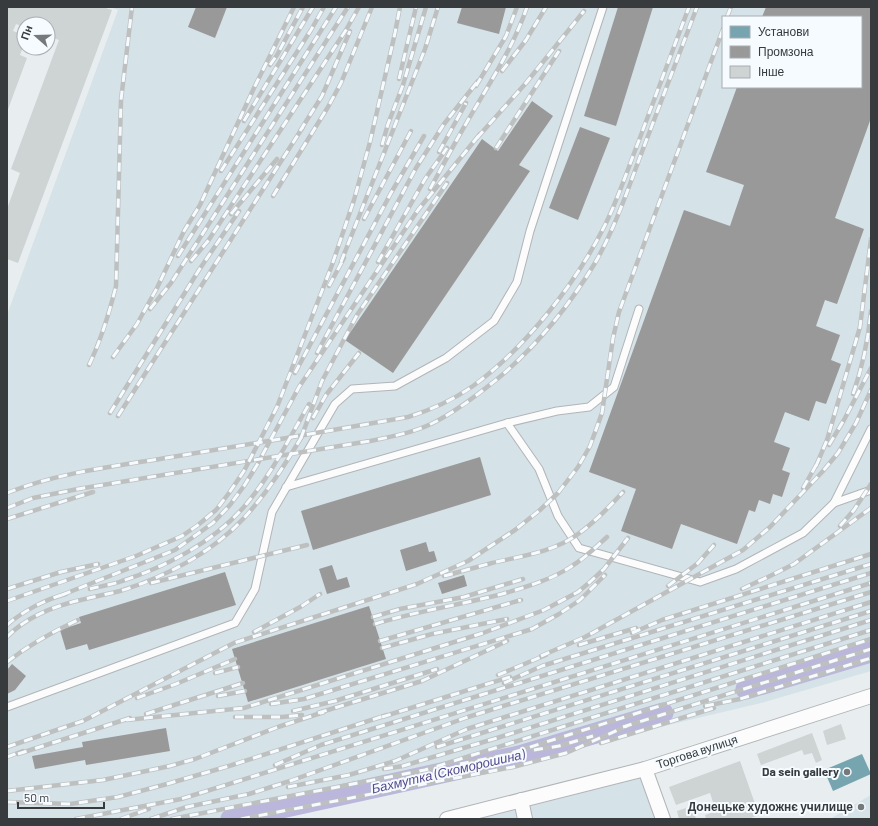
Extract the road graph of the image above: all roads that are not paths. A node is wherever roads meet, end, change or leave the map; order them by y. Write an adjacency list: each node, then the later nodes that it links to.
1 (603, 7): 5 (lane)
2 (639, 309): 3 (lane)
3 (507, 422): 5 (lane); 7 (lane)
4 (871, 429): 7 (lane)
5 (286, 487): 9 (lane)
6 (871, 490): 7 (lane)
7 (834, 503)
8 (871, 696): 10 (street, Торгова вулиця)
9 (7, 707)
10 (645, 769): 11 (street, Торгова вулиця); 14 (street)
11 (521, 800): 12 (street, Торгова вулиця); 13 (street)
12 (447, 819)
13 (525, 819)
14 (663, 819)

